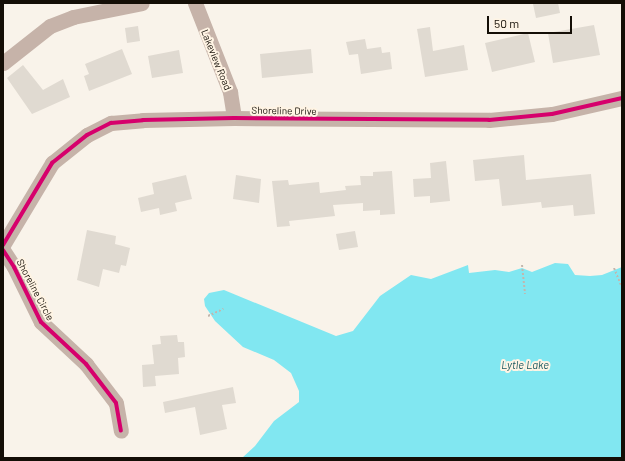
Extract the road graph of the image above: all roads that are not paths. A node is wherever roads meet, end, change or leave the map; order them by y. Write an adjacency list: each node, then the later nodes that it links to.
1 (142, 3): 3 (street)
2 (195, 3): 5 (street, Lakeview Road)
3 (3, 63)
4 (622, 98): 5 (street, Shoreline Drive)
5 (234, 118): 6 (street, Shoreline Drive)
6 (3, 246)
7 (3, 250): 8 (street, Shoreline Circle)
8 (121, 431)

